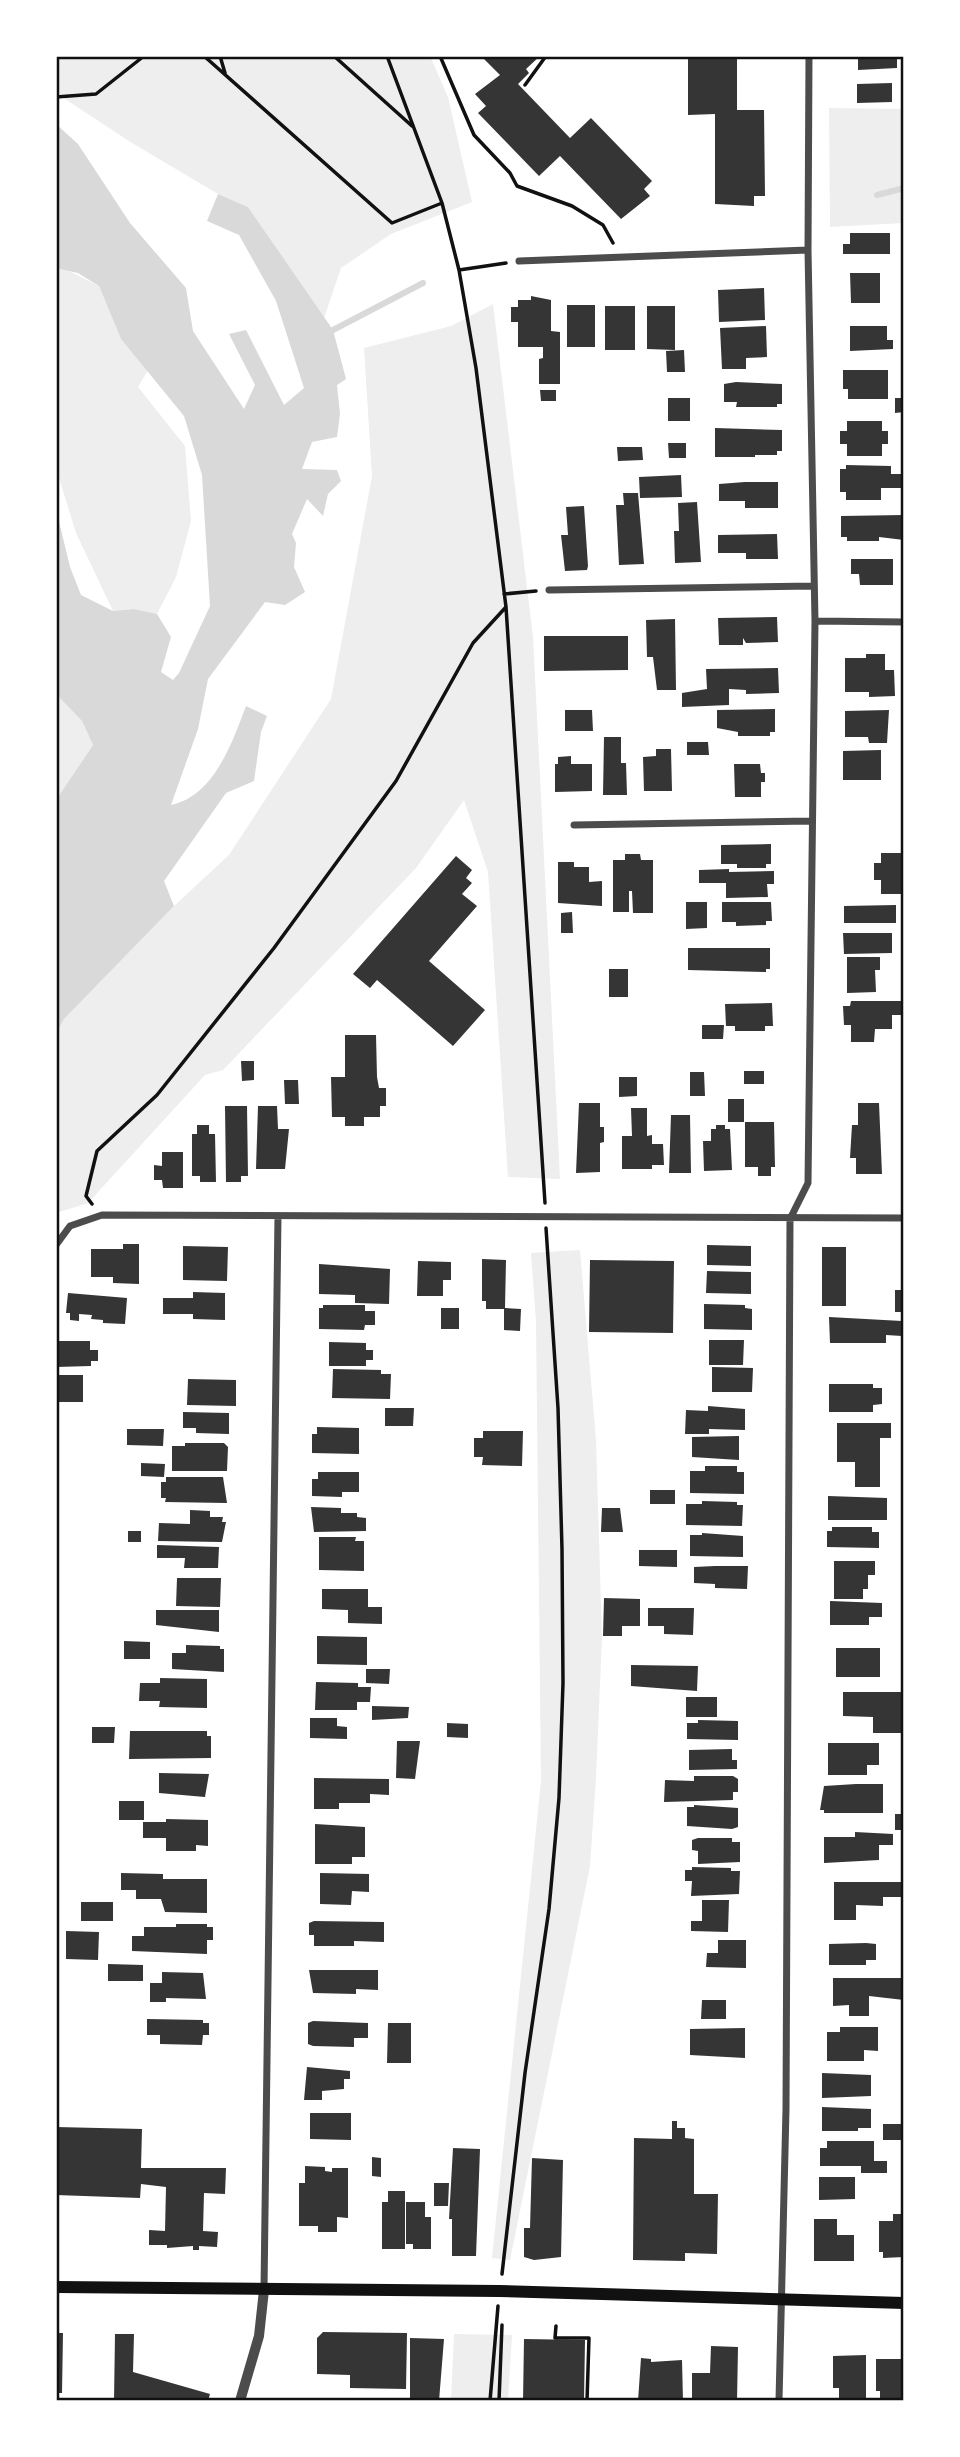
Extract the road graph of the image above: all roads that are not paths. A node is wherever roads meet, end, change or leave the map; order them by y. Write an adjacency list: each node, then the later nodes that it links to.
1 (809, 56): 2 (street)
2 (808, 250): 3 (street); 4 (street)
3 (519, 261)
4 (813, 586): 5 (street); 6 (street)
5 (549, 590)
6 (815, 621): 7 (street); 8 (street)
7 (904, 622)
8 (811, 821): 9 (street); 12 (street)
9 (575, 825)
10 (278, 1216): 12 (street); 13 (street); 15 (street)
11 (904, 1218): 12 (street)
12 (790, 1219): 16 (street)
13 (56, 1245)
14 (56, 2287): 15 (main road)
15 (264, 2290): 16 (main road); 18 (street)
16 (780, 2301): 17 (main road); 19 (street)
17 (904, 2303)
18 (240, 2401)
19 (779, 2401)

